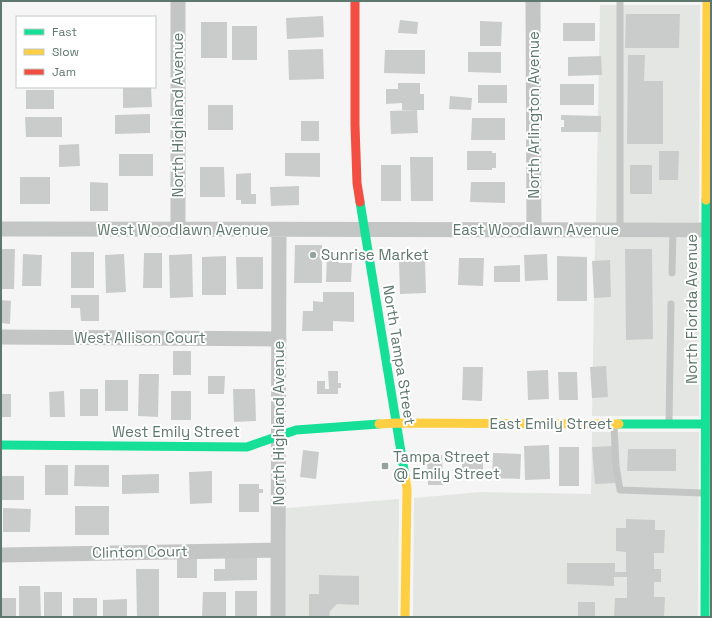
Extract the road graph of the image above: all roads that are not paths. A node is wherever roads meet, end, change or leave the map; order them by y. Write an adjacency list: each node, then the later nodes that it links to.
1 (178, 1): 7 (street, North Highland Avenue)
2 (355, 1): 9 (main road, North Tampa Street)
3 (533, 1): 10 (street, North Arlington Avenue)
4 (620, 1): 11 (lane)
5 (707, 1): 13 (main road, North Florida Avenue)
6 (1, 229): 7 (street, West Woodlawn Avenue)
7 (178, 230): 8 (street, West Woodlawn Avenue)
8 (279, 230): 9 (street, West Woodlawn Avenue); 17 (street, North Highland Avenue)
9 (365, 230): 10 (street, East Woodlawn Avenue); 19 (main road, North Tampa Street)
10 (534, 230): 11 (street, East Woodlawn Avenue)
11 (620, 230): 12 (street, East Woodlawn Avenue)
12 (673, 230): 13 (street, East Woodlawn Avenue); 14 (lane)
13 (706, 230): 18 (main road, North Florida Avenue)
14 (672, 273)
15 (671, 304): 21 (lane)
16 (1, 337): 17 (street, West Allison Court)
17 (279, 339): 23 (street, North Highland Avenue)
18 (709, 379): 22 (main road, North Florida Avenue)
19 (396, 423): 20 (main road, East Emily Street); 23 (main road, West Emily Street); 30 (main road, North Tampa Street)
20 (614, 424): 21 (main road, East Emily Street); 25 (lane)
21 (669, 424): 22 (main road, East Emily Street)
22 (706, 424): 25 (main road, North Florida Avenue)
23 (279, 435): 24 (main road, West Emily Street); 26 (street, North Highland Avenue)
24 (1, 445)
25 (706, 493): 28 (main road, North Florida Avenue)
26 (278, 550): 27 (street, Clinton Court); 29 (street, North Highland Avenue)
27 (1, 555)
28 (708, 573): 31 (main road, North Florida Avenue)
29 (278, 617)
30 (405, 617)
31 (705, 617)

